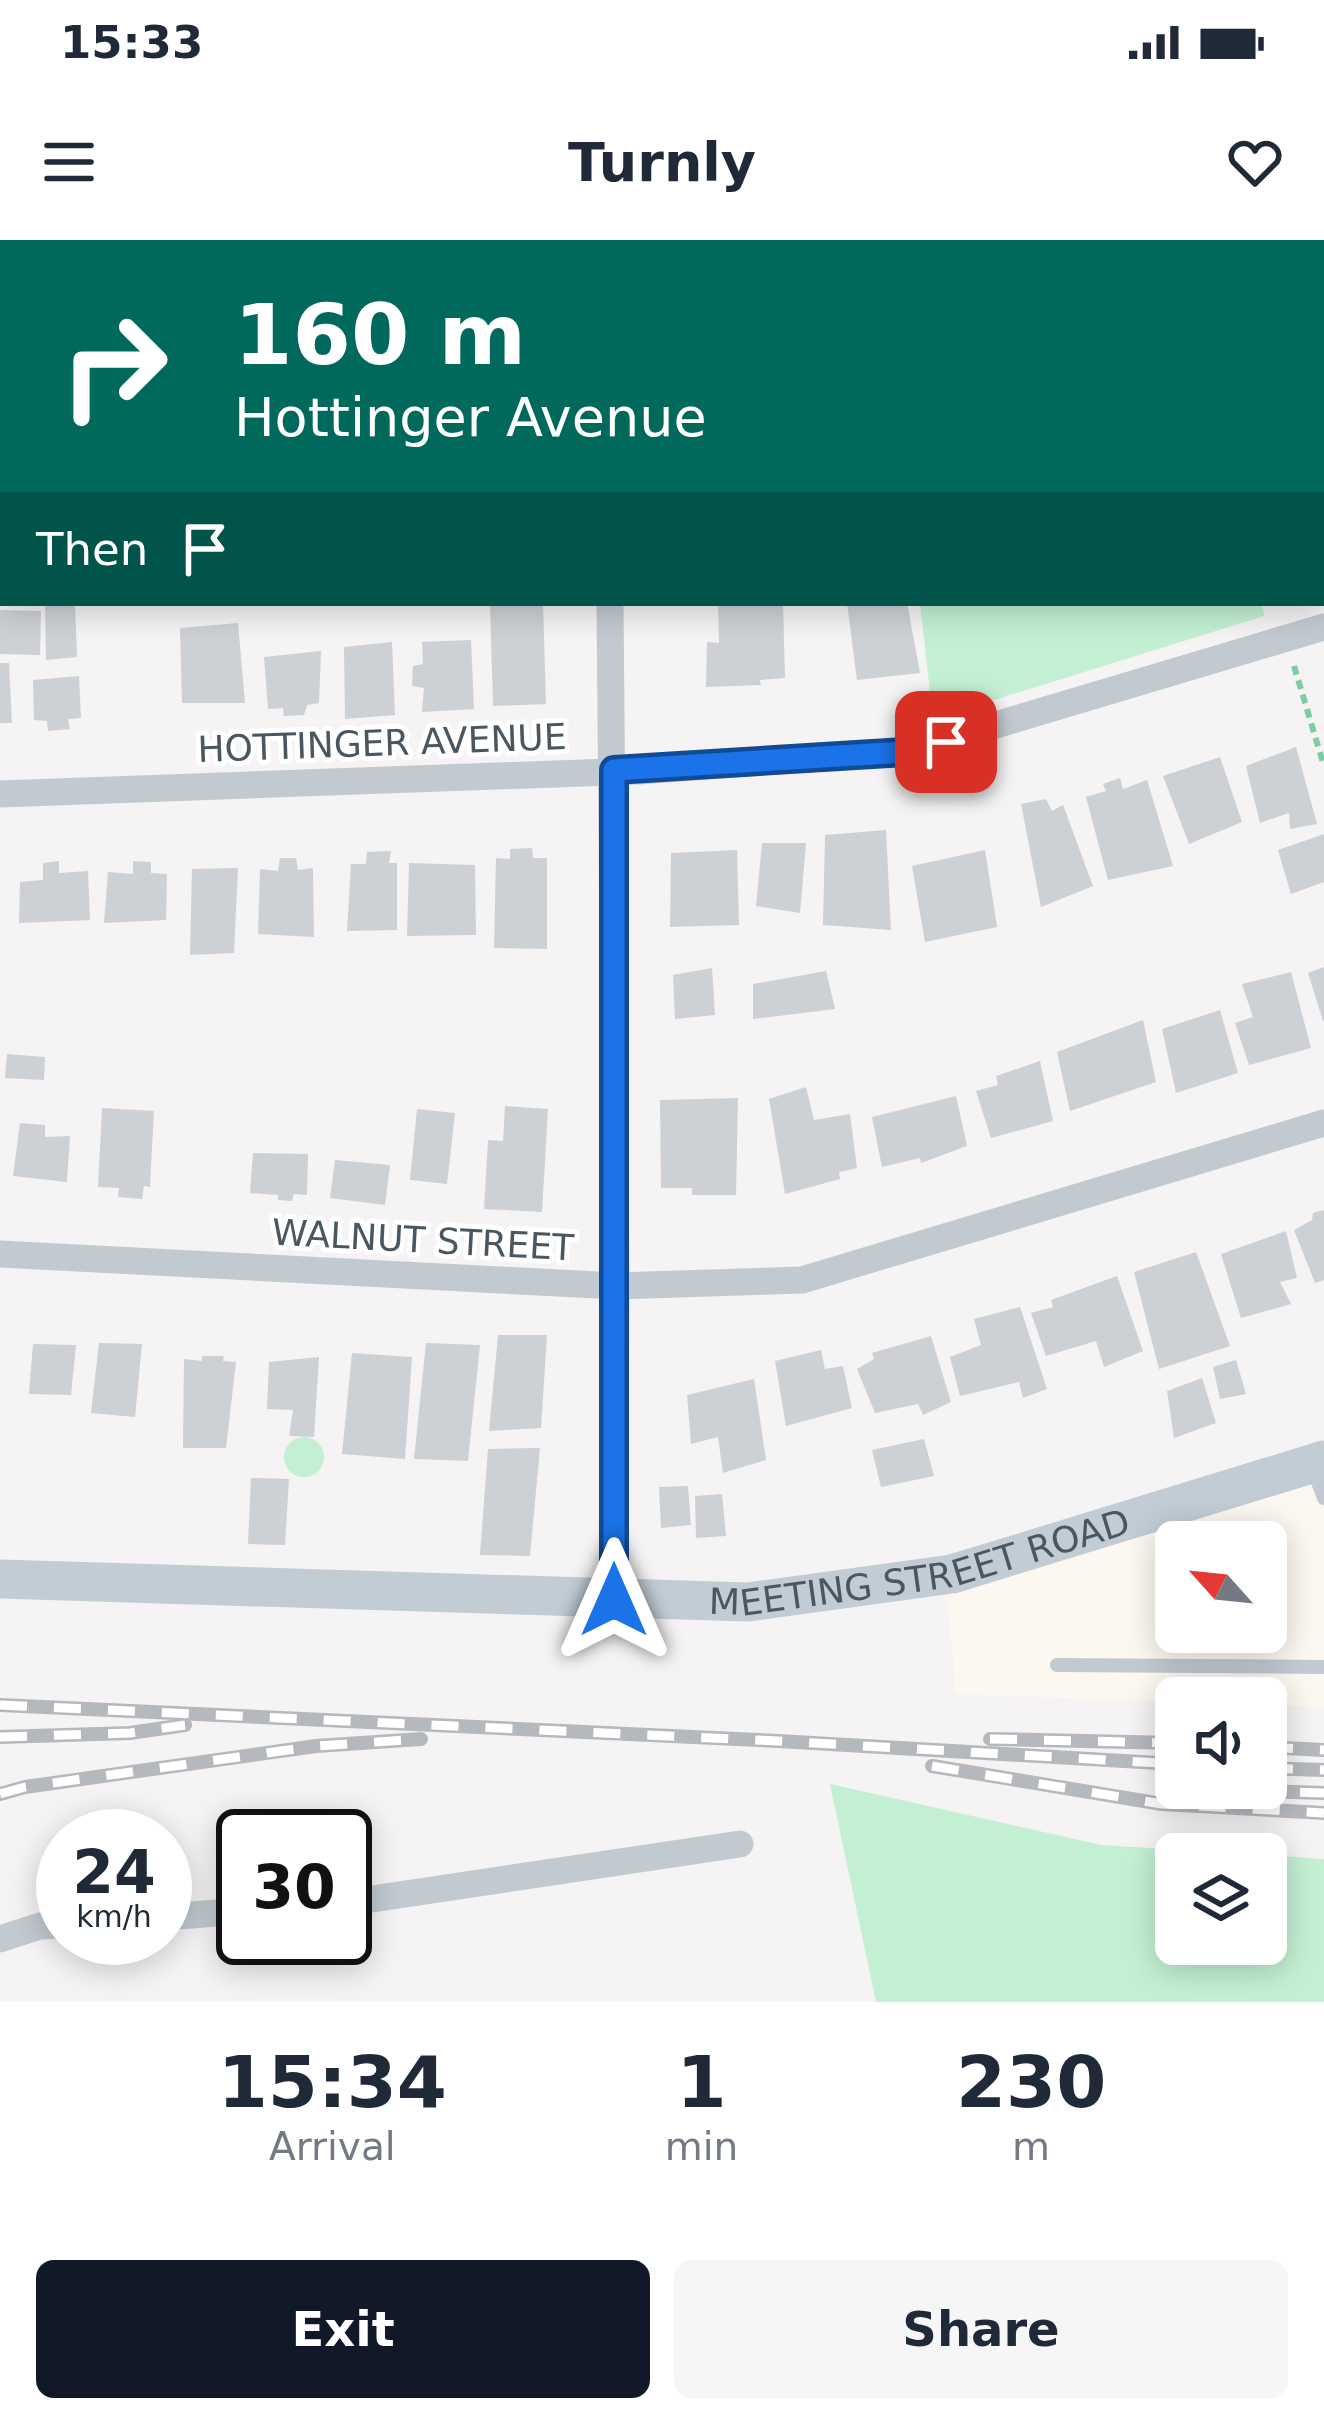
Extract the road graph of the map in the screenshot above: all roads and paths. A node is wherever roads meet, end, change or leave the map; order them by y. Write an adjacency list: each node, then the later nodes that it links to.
1 (610, 606): 5 (street)
2 (1324, 627): 3 (street, HOTTINGER AVENUE)
3 (1286, 639): 4 (path); 5 (street, HOTTINGER AVENUE)
4 (1324, 766)
5 (614, 770): 6 (street, HOTTINGER AVENUE); 9 (street)
6 (0, 794)
7 (1324, 1123): 9 (street, WALNUT STREET)
8 (0, 1254): 9 (street, WALNUT STREET)
9 (616, 1286): 12 (street)
10 (1320, 1474): 12 (street, MEETING STREET ROAD)
11 (0, 1579): 12 (street, MEETING STREET ROAD)
12 (614, 1600)
13 (1057, 1665): 14 (lane)
14 (1324, 1667)
15 (740, 1844): 16 (street)
16 (372, 1899)
17 (36, 1927): 18 (street)
18 (0, 1939)

